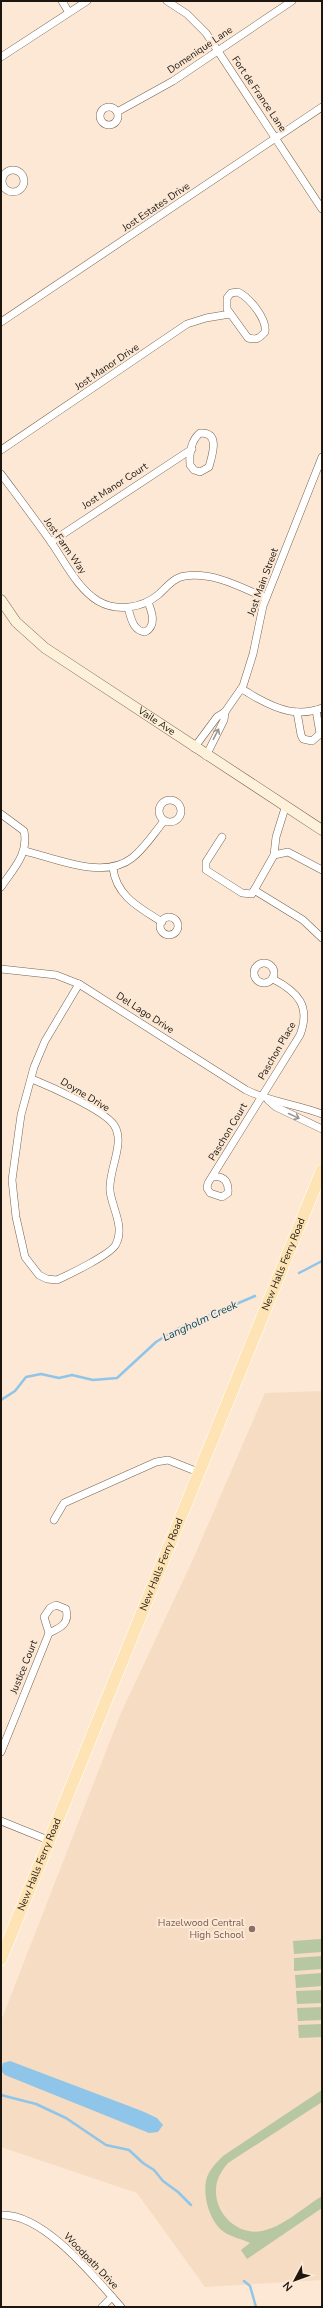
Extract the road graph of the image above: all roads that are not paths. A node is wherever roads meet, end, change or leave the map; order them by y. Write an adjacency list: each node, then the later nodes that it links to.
1 (62, 1): 5 (street)
2 (87, 1): 5 (street)
3 (167, 1): 6 (street, Fort de France Lane)
4 (292, 1): 6 (street, Domenique Lane)
5 (68, 11): 7 (street)
6 (218, 51): 9 (street, Domenique Lane); 10 (street, Fort de France Lane)
7 (1, 57)
8 (322, 107): 10 (street, Jost Estates Drive)
9 (118, 112)
10 (276, 138): 11 (street, Fort de France Lane); 13 (street, Jost Estates Drive)
11 (322, 209)
12 (230, 314): 12 (street); 15 (street, Jost Manor Drive)
13 (1, 322)
14 (192, 449): 14 (street, Jost Manor Court); 18 (street, Jost Manor Court)
15 (1, 450)
16 (322, 457): 19 (street, Jost Main Street)
17 (1, 474): 18 (street, Jost Farm Way)
18 (51, 542): 22 (street, Jost Farm Way)
19 (266, 598): 21 (street, Jost Farm Way); 23 (street, Jost Main Street)
20 (1, 600): 27 (main road, Vaile Ave)
21 (148, 602): 22 (street, Jost Farm Way); 22 (street)
22 (128, 608)
23 (241, 689): 25 (street, Jost Main Street); 26 (street)
24 (319, 709): 26 (street); 26 (street)
25 (224, 712): 27 (street, Jost Main Street); 28 (street, Jost Main Street, one-way to 25)
26 (297, 712)
27 (194, 748): 28 (main road, Vaile Ave)
28 (206, 756): 29 (main road, Vaile Ave)
29 (285, 808): 32 (main road, Vaile Ave); 35 (street)
30 (1, 814): 34 (street)
31 (164, 821): 36 (street)
32 (322, 830)
33 (222, 837): 39 (street)
34 (25, 851): 36 (street); 38 (street)
35 (274, 855): 37 (street); 39 (street)
36 (113, 868): 40 (street)
37 (322, 870)
38 (1, 887)
39 (254, 890): 41 (street)
40 (162, 922)
41 (322, 938)
42 (1, 969): 44 (street, Del Lago Drive)
43 (273, 979): 46 (street, Paschon Place)
44 (79, 984): 45 (street); 46 (street, Del Lago Drive)
45 (32, 1079): 45 (street, Doyne Drive)
46 (265, 1099): 47 (street, Del Lago Drive); 48 (street, Del Lago Drive, one-way to 48); 50 (street, Paschon Court)
47 (322, 1114)
48 (322, 1129)
49 (322, 1170): 51 (main road, New Halls Ferry Road)
50 (212, 1177)
51 (198, 1472): 52 (street); 56 (main road, New Halls Ferry Road)
52 (54, 1520)
53 (49, 1633): 54 (street, Justice Court)
54 (1, 1752)
55 (1, 1821): 56 (street)
56 (48, 1840): 57 (main road, New Halls Ferry Road)
57 (1, 1960)
58 (1, 2213): 59 (street, Woodpath Drive)
59 (112, 2297): 60 (street); 61 (street, Woodpath Drive)
60 (102, 2307)
61 (121, 2307)

